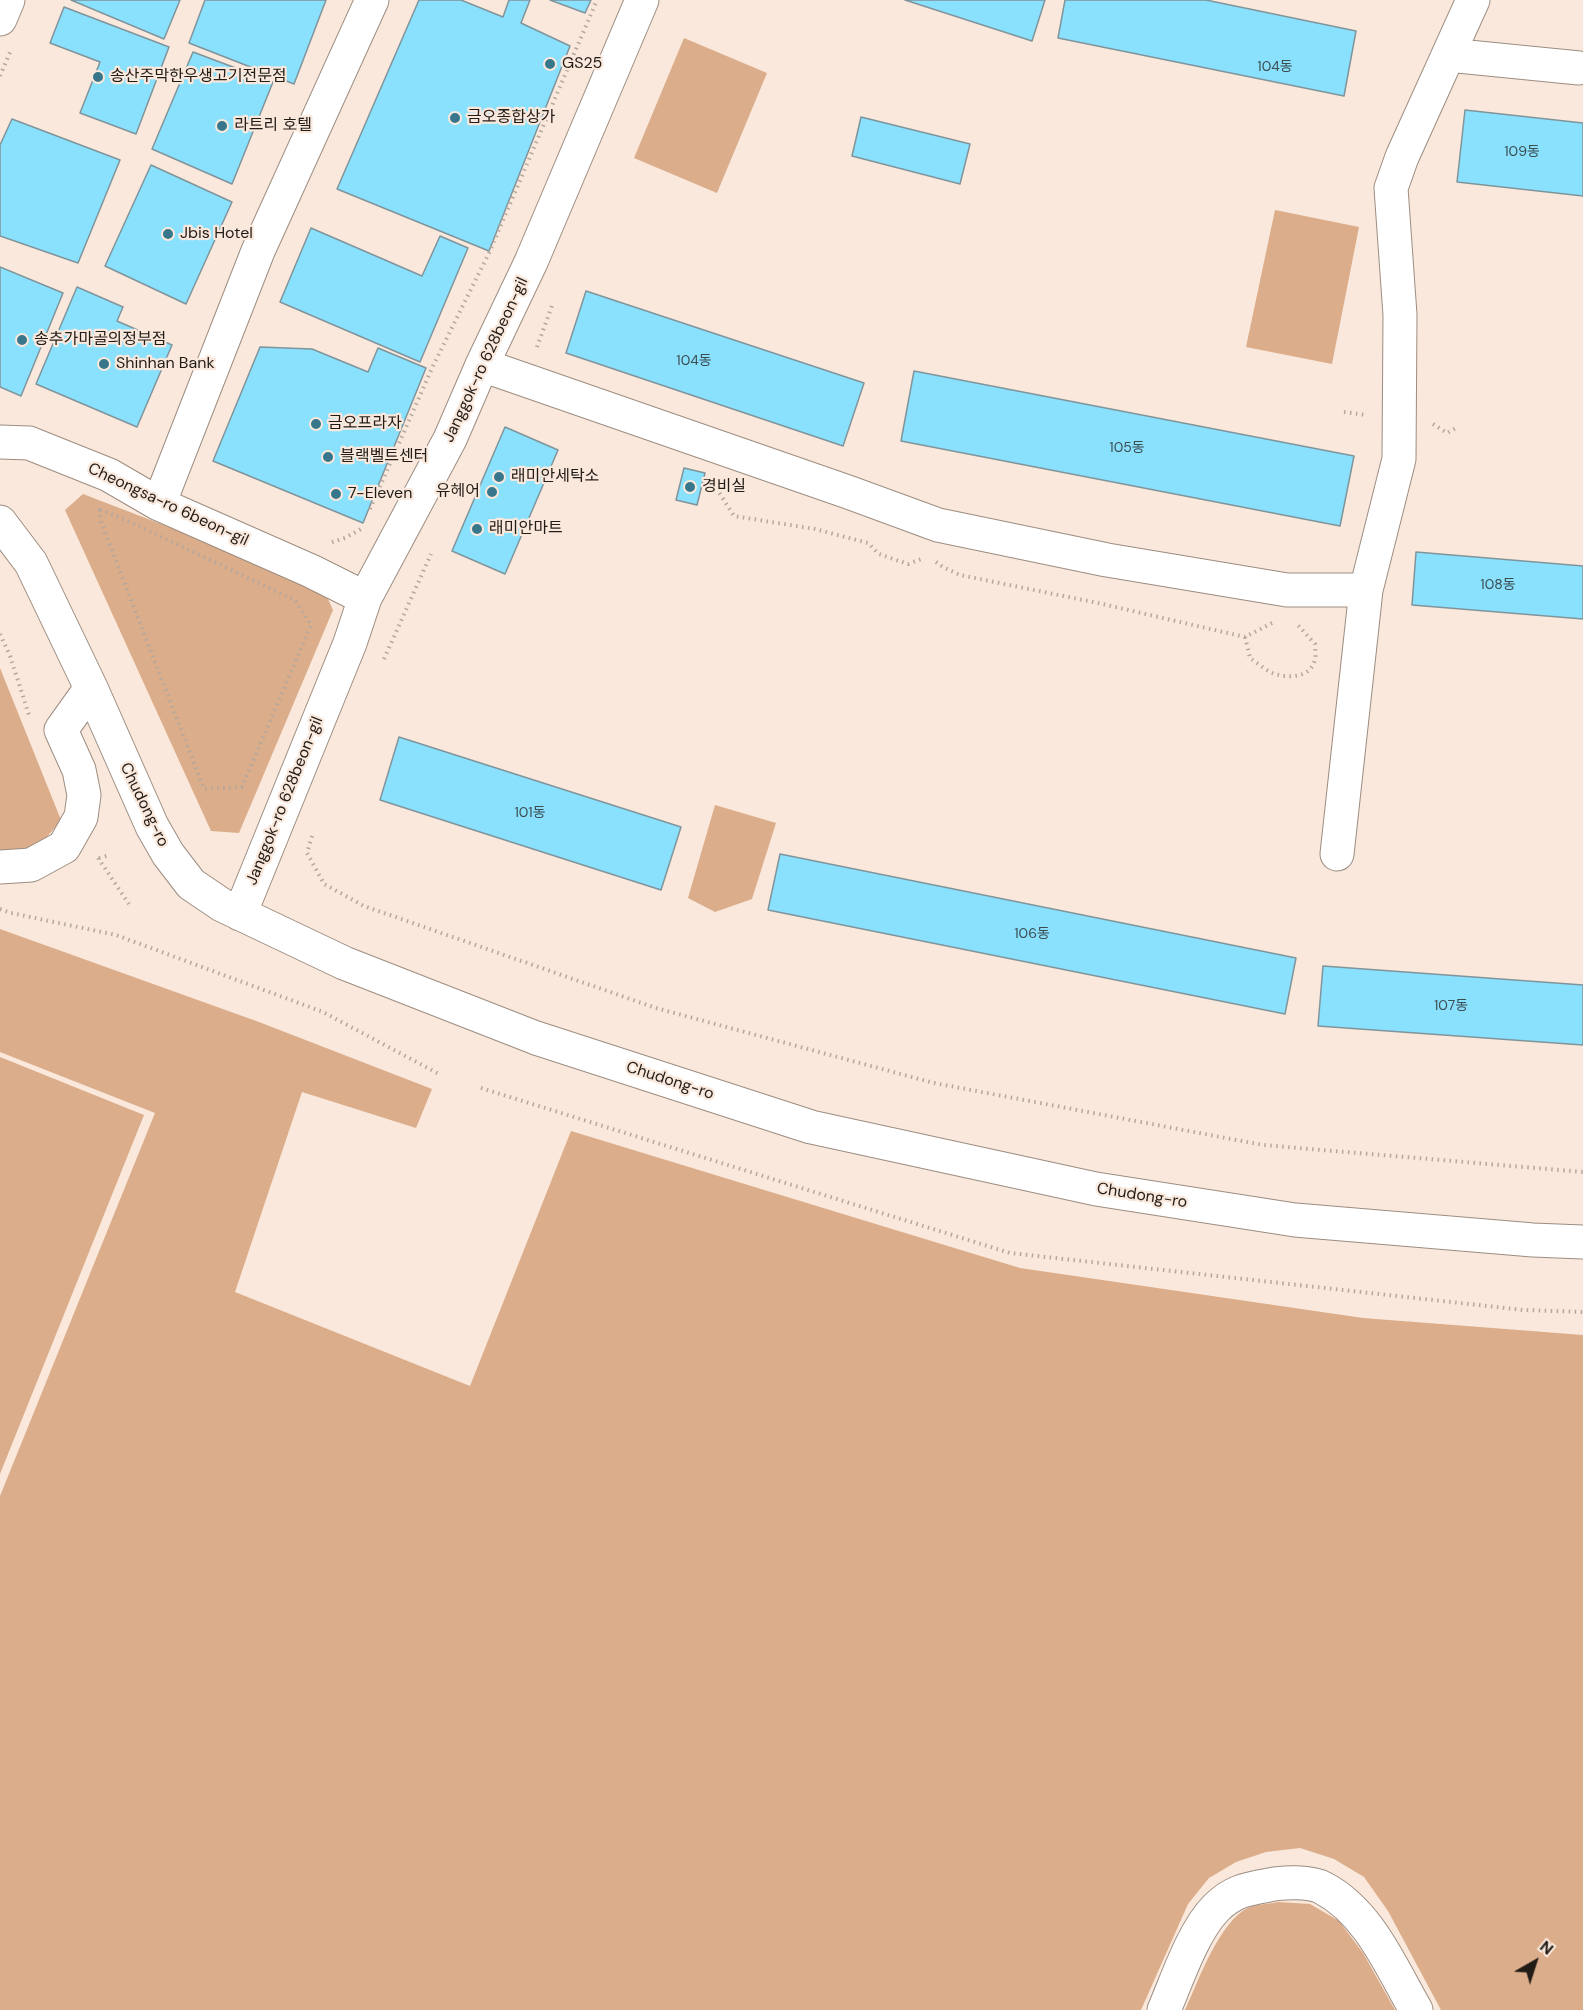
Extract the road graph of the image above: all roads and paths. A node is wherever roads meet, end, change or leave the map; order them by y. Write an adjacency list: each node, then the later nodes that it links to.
1 (8, 0): 6 (street)
2 (372, 0): 16 (street)
3 (597, 0): 17 (path)
4 (642, 0): 9 (street, Janggok-ro 628beon-gil)
5 (1473, 0): 7 (street)
6 (0, 19)
7 (1448, 55): 8 (street); 22 (street)
8 (1579, 68)
9 (482, 364): 22 (street); 23 (street, Janggok-ro 628beon-gil)
10 (1344, 412): 11 (path)
11 (1372, 416)
12 (1427, 416): 13 (path)
13 (1458, 427)
14 (0, 442): 16 (street, Cheongsa-ro 6beon-gil)
15 (710, 477): 27 (path)
16 (159, 504): 23 (street, Cheongsa-ro 6beon-gil)
17 (366, 518)
18 (0, 522): 29 (street, Chudong-ro)
19 (362, 529): 20 (path)
20 (328, 544)
21 (434, 545): 28 (path)
22 (1366, 590): 31 (street)
23 (365, 598): 36 (street, Janggok-ro 628beon-gil)
24 (1280, 619): 27 (path)
25 (1295, 621): 27 (path)
26 (311, 625): 26 (path)
27 (1245, 637)
28 (380, 668)
29 (91, 688): 33 (street); 36 (street, Chudong-ro)
30 (313, 832): 39 (path)
31 (1337, 854)
32 (98, 858): 34 (path)
33 (0, 867)
34 (129, 904)
35 (0, 909): 37 (path)
36 (240, 914): 40 (street, Chudong-ro)
37 (439, 1074)
38 (481, 1088): 41 (path)
39 (1583, 1172)
40 (1583, 1242)
41 (1583, 1312)
42 (1164, 2010): 43 (street)
43 (1416, 2010)

